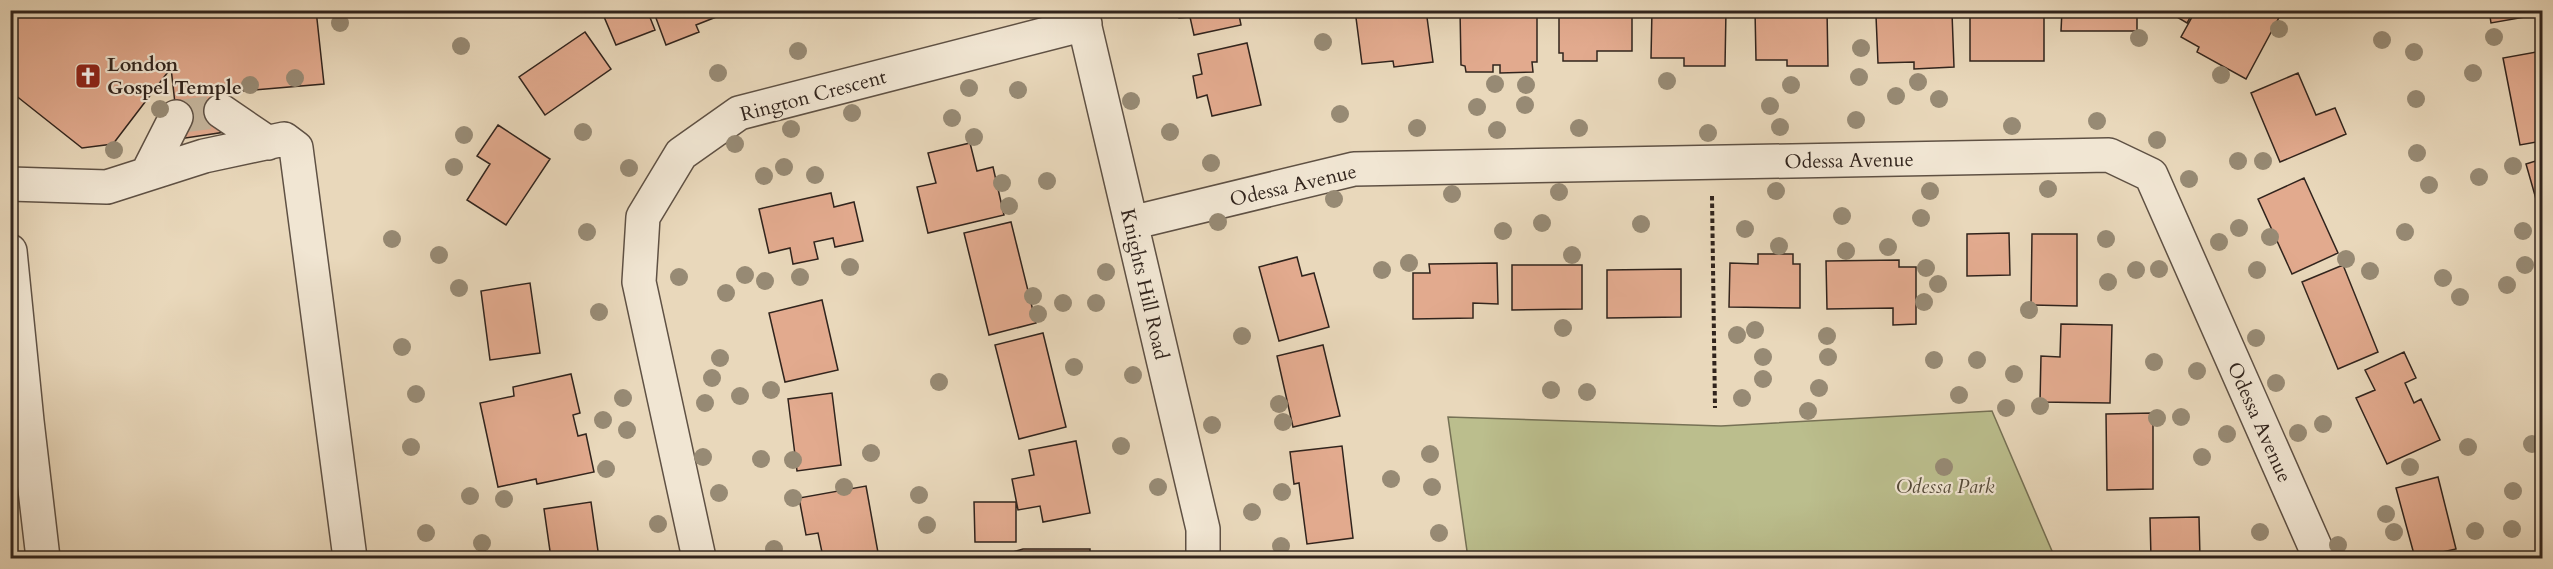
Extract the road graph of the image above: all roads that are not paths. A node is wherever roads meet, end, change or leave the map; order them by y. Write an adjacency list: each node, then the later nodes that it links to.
1 (1083, 17): 7 (street, Knights Hill Road); 12 (street, Rington Crescent)
2 (221, 111): 4 (street)
3 (177, 117): 5 (street)
4 (268, 143): 5 (street); 11 (street)
5 (147, 174): 6 (street)
6 (10, 184)
7 (1131, 223): 13 (street, Knights Hill Road); 14 (street, Odessa Avenue)
8 (10, 251): 9 (street)
9 (19, 420): 10 (street)
10 (43, 558)
11 (350, 558)
12 (699, 558)
13 (1203, 558)
14 (2320, 558)

